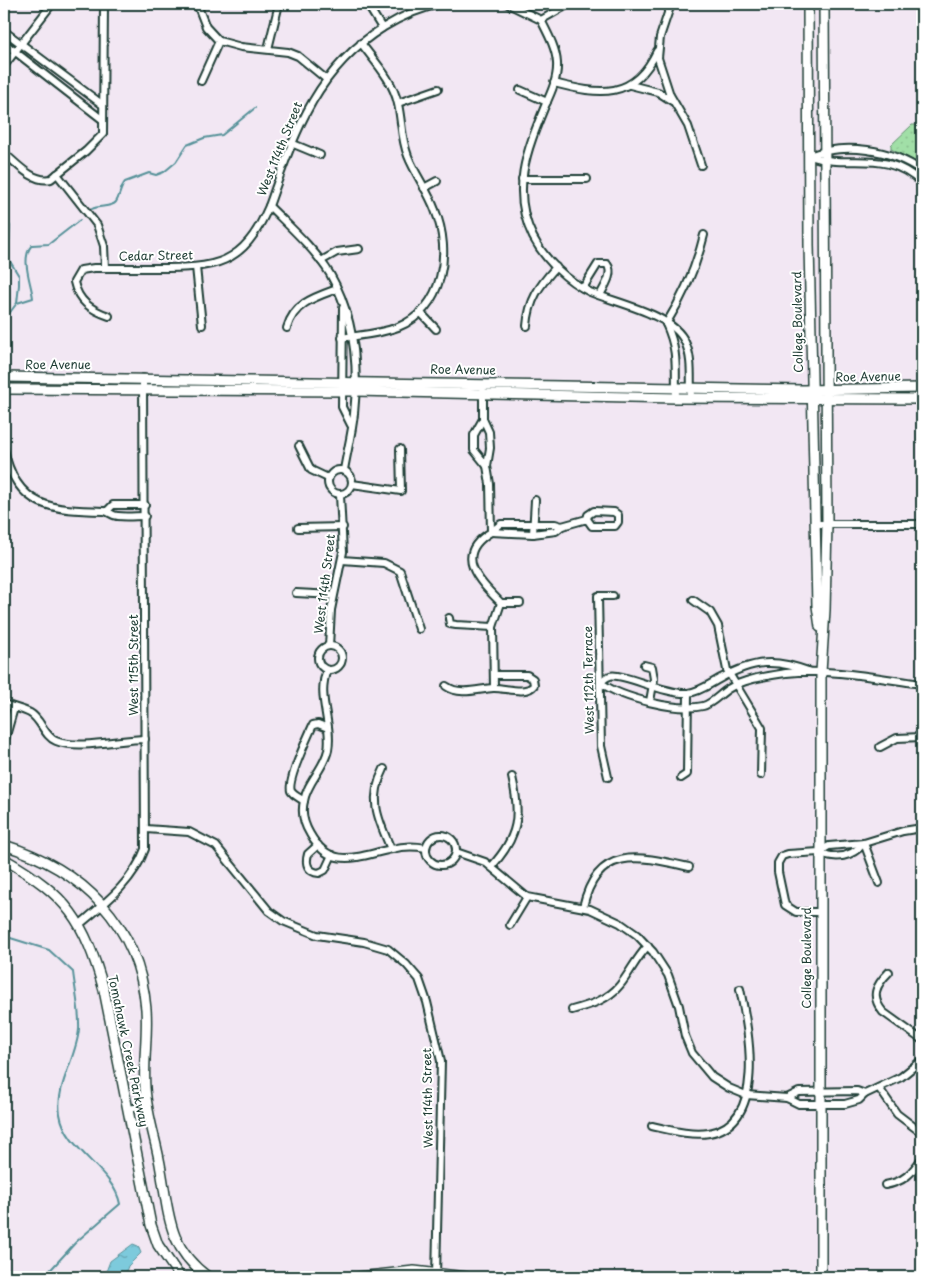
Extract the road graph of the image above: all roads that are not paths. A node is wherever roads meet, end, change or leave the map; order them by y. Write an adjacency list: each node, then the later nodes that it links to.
1 (52, 4): 18 (street)
2 (104, 4): 36 (street)
3 (197, 4): 16 (street)
4 (367, 4): 13 (street)
5 (440, 4): 13 (street, West 114th Street)
6 (508, 4): 12 (street)
7 (569, 4): 12 (street)
8 (671, 4): 20 (street)
9 (808, 4): 43 (main road, College Boulevard)
10 (824, 4): 39 (main road, College Boulevard)
11 (278, 8): 19 (street)
12 (541, 20): 27 (street)
13 (382, 28): 17 (street, West 114th Street)
14 (4, 31): 18 (street)
15 (4, 42): 21 (street)
16 (219, 42): 19 (street); 26 (street)
17 (361, 43): 25 (street, West 114th Street); 34 (street)
18 (20, 45): 21 (street); 23 (street)
19 (268, 49): 25 (street)
20 (657, 50): 29 (street); 35 (street)
21 (16, 51): 22 (street); 24 (street)
22 (4, 66)
23 (50, 66): 24 (street); 28 (street)
24 (44, 74): 32 (street)
25 (326, 79): 38 (street, West 114th Street)
26 (202, 81)
27 (554, 83): 29 (street); 33 (street)
28 (74, 84): 32 (street); 36 (street)
29 (630, 85): 35 (street)
30 (438, 89): 34 (street)
31 (520, 90): 33 (street)
32 (67, 92): 37 (street)
33 (547, 102): 50 (street)
34 (398, 103): 53 (street)
35 (674, 103): 46 (street)
36 (103, 105): 37 (street)
37 (104, 120): 48 (street)
38 (291, 144): 42 (street); 54 (street, West 114th Street)
39 (824, 150): 40 (street); 43 (street); 45 (main road, College Boulevard)
40 (877, 151): 44 (street); 47 (street)
41 (4, 153): 48 (street)
42 (320, 155)
43 (809, 156): 45 (street); 85 (main road, College Boulevard)
44 (874, 160): 45 (street); 52 (street)
45 (824, 161): 86 (main road, College Boulevard)
46 (702, 165)
47 (922, 171)
48 (57, 174): 59 (street)
49 (587, 179): 50 (street)
50 (522, 180): 58 (street)
51 (437, 181): 53 (street)
52 (922, 183)
53 (424, 188): 65 (street)
54 (269, 206): 57 (street, West 114th Street); 60 (street, Cedar Street)
55 (704, 235): 67 (street)
56 (359, 249): 57 (street)
57 (320, 261): 62 (street, West 114th Street)
58 (556, 267): 61 (street); 69 (street)
59 (104, 268): 60 (street, Cedar Street); 66 (street, Cedar Street)
60 (196, 268): 68 (street)
61 (583, 288): 63 (street); 63 (street)
62 (337, 289): 64 (street, West 114th Street); 70 (street)
63 (600, 295): 67 (street)
64 (343, 304): 72 (street, West 114th Street); 73 (street, West 114th Street)
65 (420, 312): 71 (street); 72 (street)
66 (109, 316)
67 (666, 324): 80 (street); 89 (street)
68 (202, 325)
69 (527, 326)
70 (287, 328)
71 (436, 328)
72 (352, 336): 73 (street); 79 (street, West 114th Street)
73 (342, 338): 77 (street, West 114th Street)
74 (4, 377): 75 (main road, Roe Avenue)
75 (23, 377): 76 (main road, Roe Avenue); 83 (main road)
76 (144, 378): 77 (main road, Roe Avenue); 84 (street, West 115th Street)
77 (341, 381): 79 (main road, Roe Avenue); 87 (street, West 114th Street)
78 (483, 383): 79 (main road, Roe Avenue); 80 (main road, Roe Avenue); 88 (street)
79 (355, 386): 87 (main road, Roe Avenue); 88 (main road, Roe Avenue); 97 (street, West 114th Street)
80 (676, 388): 89 (main road, Roe Avenue); 90 (street)
81 (900, 388): 82 (main road, Roe Avenue); 86 (main road, Roe Avenue); 94 (main road)
82 (920, 388): 95 (main road)
83 (4, 389): 84 (main road, Roe Avenue)
84 (144, 389): 87 (main road, Roe Avenue); 107 (street, West 115th Street)
85 (812, 390): 86 (main road, Roe Avenue); 89 (main road, Roe Avenue); 92 (main road, College Boulevard)
86 (825, 390): 93 (main road, College Boulevard)
87 (341, 391): 97 (street, West 114th Street)
88 (482, 393): 90 (main road, Roe Avenue); 96 (street)
89 (691, 393): 90 (main road, Roe Avenue); 92 (main road, Roe Avenue)
90 (676, 398)
91 (922, 399): 95 (main road, Roe Avenue)
92 (812, 400): 93 (main road, Roe Avenue); 112 (main road, College Boulevard)
93 (825, 400): 94 (main road, Roe Avenue); 113 (main road, College Boulevard)
94 (883, 400): 95 (main road, Roe Avenue)
95 (901, 400)
96 (482, 419): 101 (street); 101 (street)
97 (351, 425): 102 (street, West 114th Street)
98 (299, 446): 103 (street)
99 (4, 449): 108 (street)
100 (400, 449): 104 (street)
101 (487, 466): 118 (street)
102 (344, 470): 103 (street); 104 (street)
103 (328, 478): 105 (street)
104 (352, 484): 105 (street)
105 (340, 495): 117 (street, West 114th Street)
106 (535, 500): 111 (street)
107 (145, 505): 108 (street); 109 (street, West 115th Street)
108 (107, 510): 109 (street)
109 (145, 516): 150 (street, West 115th Street)
110 (587, 519): 110 (street); 115 (street)
111 (535, 523): 115 (street); 118 (street); 119 (street)
112 (816, 524): 113 (street); 130 (main road, College Boulevard)
113 (827, 524): 114 (street); 130 (main road, College Boulevard)
114 (922, 524)
115 (562, 526): 119 (street)
116 (298, 528): 117 (street)
117 (343, 528): 120 (street, West 114th Street)
118 (491, 532): 119 (street); 125 (street)
119 (533, 534)
120 (342, 560): 122 (street, West 114th Street); 129 (street)
121 (296, 593): 122 (street)
122 (334, 595): 131 (street, West 114th Street)
123 (613, 596): 138 (street, West 112th Terrace)
124 (692, 600): 136 (street)
125 (501, 603): 126 (street); 128 (street)
126 (520, 603)
127 (449, 618): 128 (street)
128 (493, 627): 137 (street)
129 (418, 629)
130 (822, 640): 135 (main road, College Boulevard)
131 (329, 646): 133 (street, West 114th Street); 133 (street, West 114th Street)
132 (644, 665): 143 (street)
133 (327, 670): 149 (street, West 114th Street)
134 (810, 672): 135 (street); 136 (street); 140 (street)
135 (820, 672): 139 (street); 168 (main road, College Boulevard)
136 (729, 674): 140 (street); 144 (street)
137 (494, 675): 142 (street); 142 (street)
138 (601, 683): 143 (street); 145 (street); 157 (street, West 112th Terrace)
139 (922, 684)
140 (736, 685): 148 (street); 155 (street)
141 (446, 686): 142 (street)
142 (494, 688)
143 (654, 688): 144 (street); 145 (street)
144 (688, 693): 148 (street)
145 (650, 701): 148 (street)
146 (4, 704): 147 (street)
147 (14, 708): 150 (street); 152 (street)
148 (688, 708): 158 (street)
149 (328, 728): 159 (street, West 114th Street); 159 (street)
150 (145, 738): 161 (street, West 115th Street)
151 (922, 738): 153 (street)
152 (4, 743)
153 (880, 747)
154 (384, 769): 166 (street)
155 (762, 775)
156 (512, 777): 171 (street)
157 (608, 777)
158 (681, 778)
159 (304, 801): 164 (street, West 114th Street)
160 (922, 828): 162 (street)
161 (146, 829): 175 (street, West 115th Street); 198 (street, West 114th Street)
162 (864, 843): 168 (street); 168 (street); 173 (street)
163 (4, 845): 175 (main road, Tomahawk Creek Parkway)
164 (318, 845): 169 (street, West 114th Street); 169 (street)
165 (426, 848): 166 (street); 167 (street); 167 (street)
166 (391, 849): 169 (street)
167 (456, 852): 171 (street)
168 (819, 852): 177 (main road, College Boulevard); 177 (street)
169 (332, 854)
170 (4, 859): 178 (main road, Tomahawk Creek Parkway)
171 (492, 866): 174 (street)
172 (689, 867): 176 (street)
173 (879, 883)
174 (527, 897): 176 (street); 179 (street)
175 (104, 905): 178 (street, West 115th Street); 192 (main road, Tomahawk Creek Parkway)
176 (583, 907): 180 (street)
177 (819, 912): 187 (main road, College Boulevard)
178 (79, 925): 193 (main road, Tomahawk Creek Parkway)
179 (510, 925)
180 (648, 946): 183 (street); 189 (street)
181 (890, 972): 184 (street)
182 (740, 989): 189 (street)
183 (572, 1010)
184 (922, 1040)
185 (922, 1060): 186 (street)
186 (879, 1088): 188 (street); 195 (street)
187 (820, 1092): 188 (street); 190 (street); 191 (main road, College Boulevard)
188 (865, 1094): 191 (street)
189 (746, 1095): 190 (street); 194 (street)
190 (787, 1098): 191 (street)
191 (820, 1105): 203 (main road, College Boulevard)
192 (147, 1106): 193 (street); 200 (main road, Tomahawk Creek Parkway)
193 (128, 1109): 199 (main road, Tomahawk Creek Parkway)
194 (652, 1126)
195 (922, 1132)
196 (922, 1158): 197 (street)
197 (885, 1185)
198 (436, 1275): 201 (main road); 202 (main road)
199 (180, 1277)
200 (208, 1277)
201 (359, 1277)
202 (466, 1277)
203 (821, 1277)

